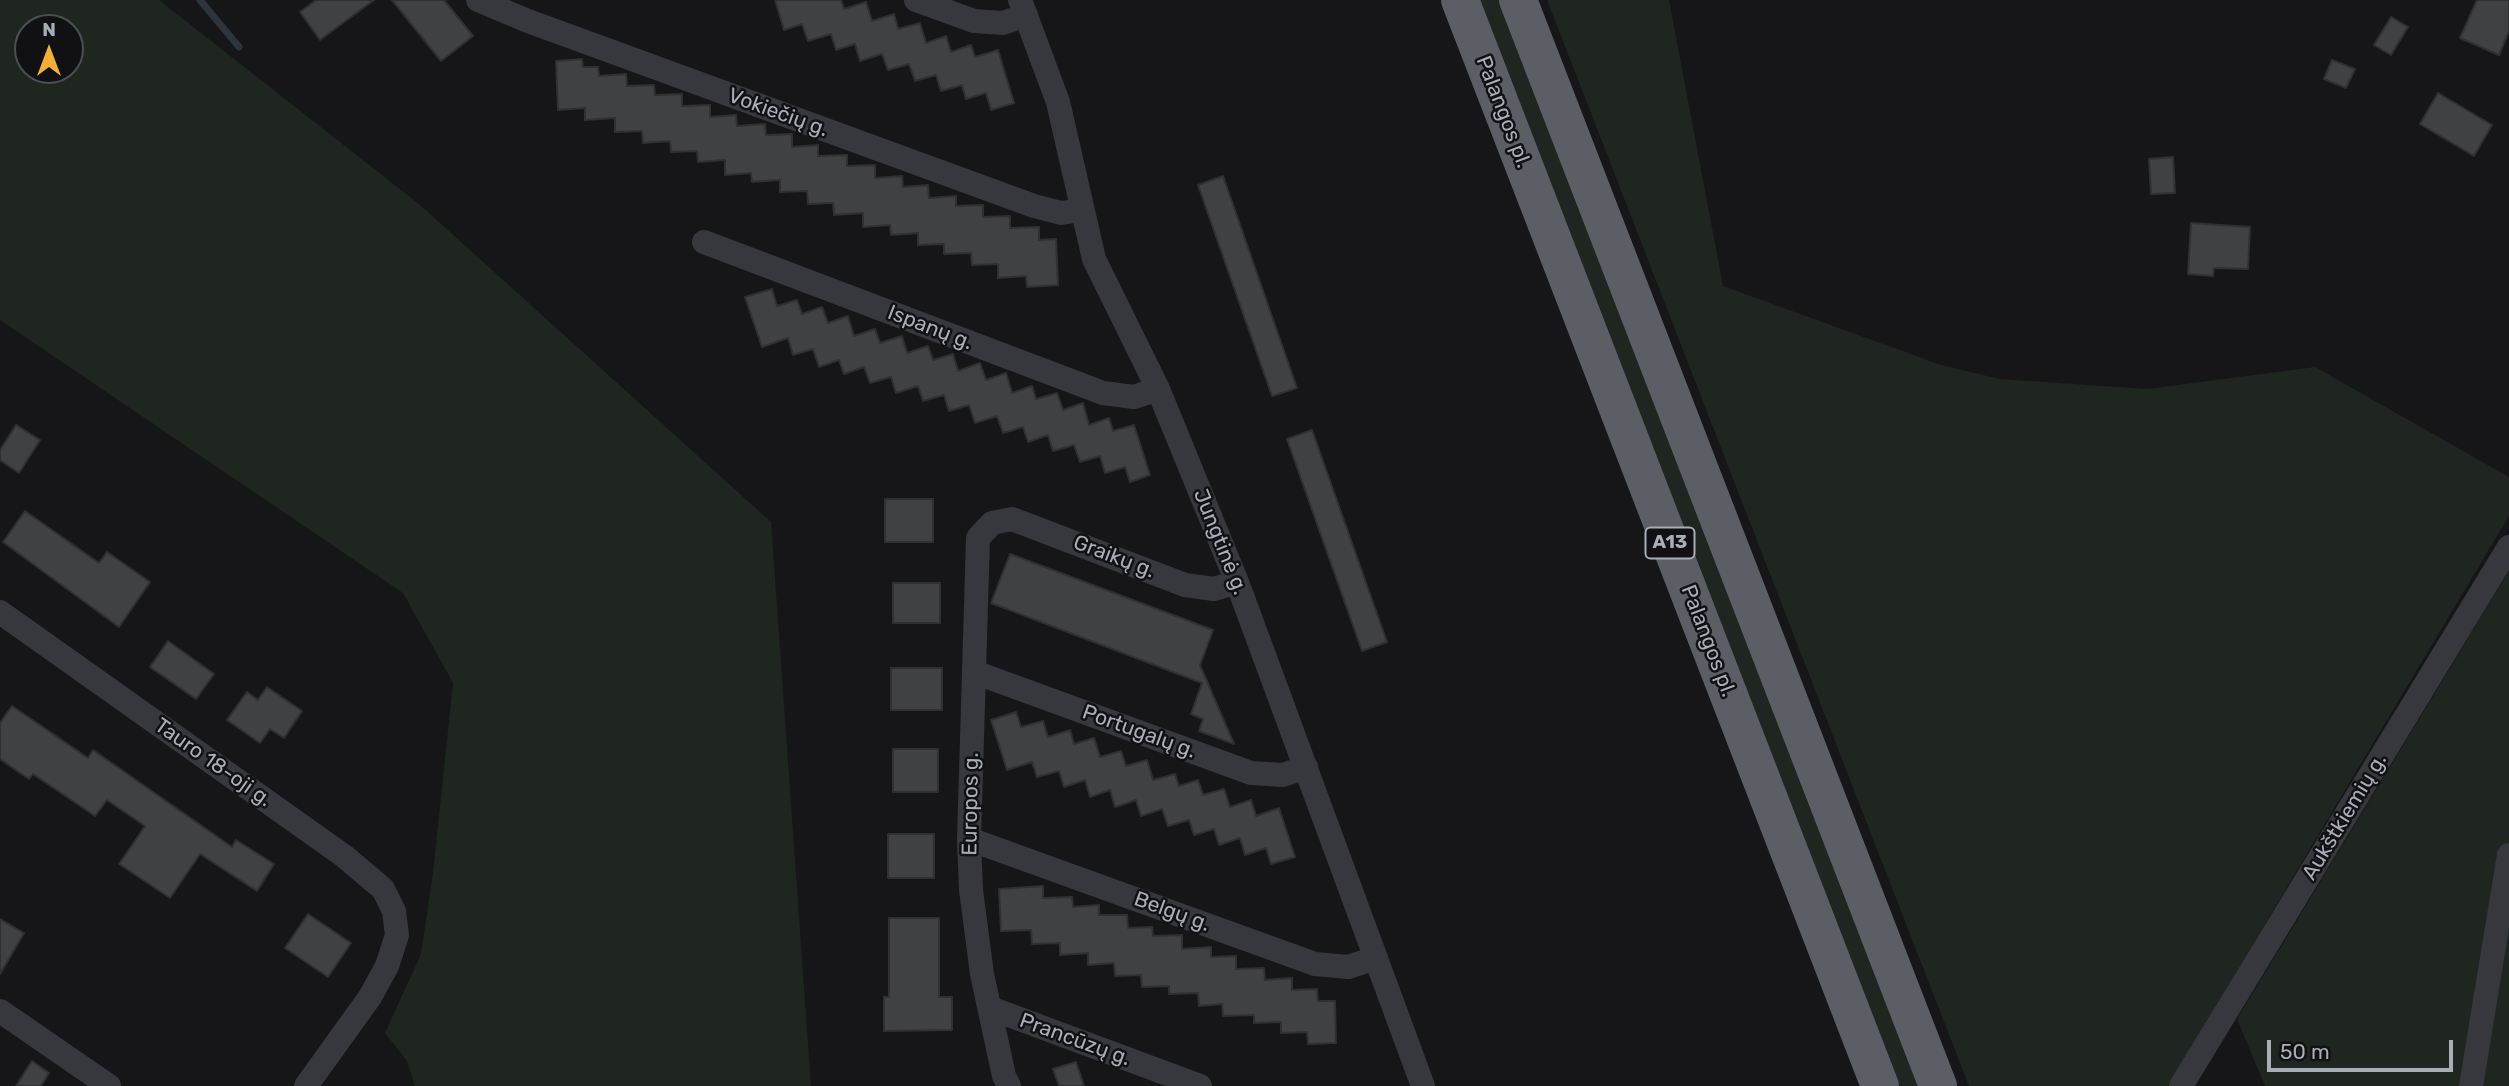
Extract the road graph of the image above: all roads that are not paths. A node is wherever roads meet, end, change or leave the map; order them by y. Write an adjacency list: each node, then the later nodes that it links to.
1 (478, 0): 6 (street, Vokiečių g.)
2 (916, 0): 5 (street)
3 (1460, 0): 25 (highway, Palangos pl. / A13)
4 (1518, 0): 26 (highway, A13)
5 (1023, 8): 6 (street, Jungtinė g.)
6 (1082, 210): 8 (street, Jungtinė g.)
7 (704, 242): 8 (street, Ispanų g.)
8 (1158, 389): 11 (street, Jungtinė g.)
9 (992, 523): 11 (street, Graikų g.); 13 (street, Europos g.)
10 (2509, 547): 27 (street, Aukštkiemių g.)
11 (1237, 582): 14 (street, Jungtinė g.)
12 (0, 612): 21 (street, Tauro 18-oji g.)
13 (974, 673): 14 (street, Portugalų g.); 15 (street, Europos g.)
14 (1306, 767): 17 (street, Jungtinė g.)
15 (969, 839): 17 (street, Belgų g.); 18 (street, Europos g.)
16 (2509, 855): 28 (street)
17 (1376, 958): 24 (street, Jungtinė g.)
18 (990, 1008): 22 (street, Europos g.); 23 (street, Prancūzų g.)
19 (0, 1012): 20 (street)
20 (109, 1086)
21 (306, 1086)
22 (1009, 1086)
23 (1200, 1086)
24 (1423, 1086)
25 (1880, 1086)
26 (1938, 1086)
27 (2181, 1086)
28 (2471, 1086)

